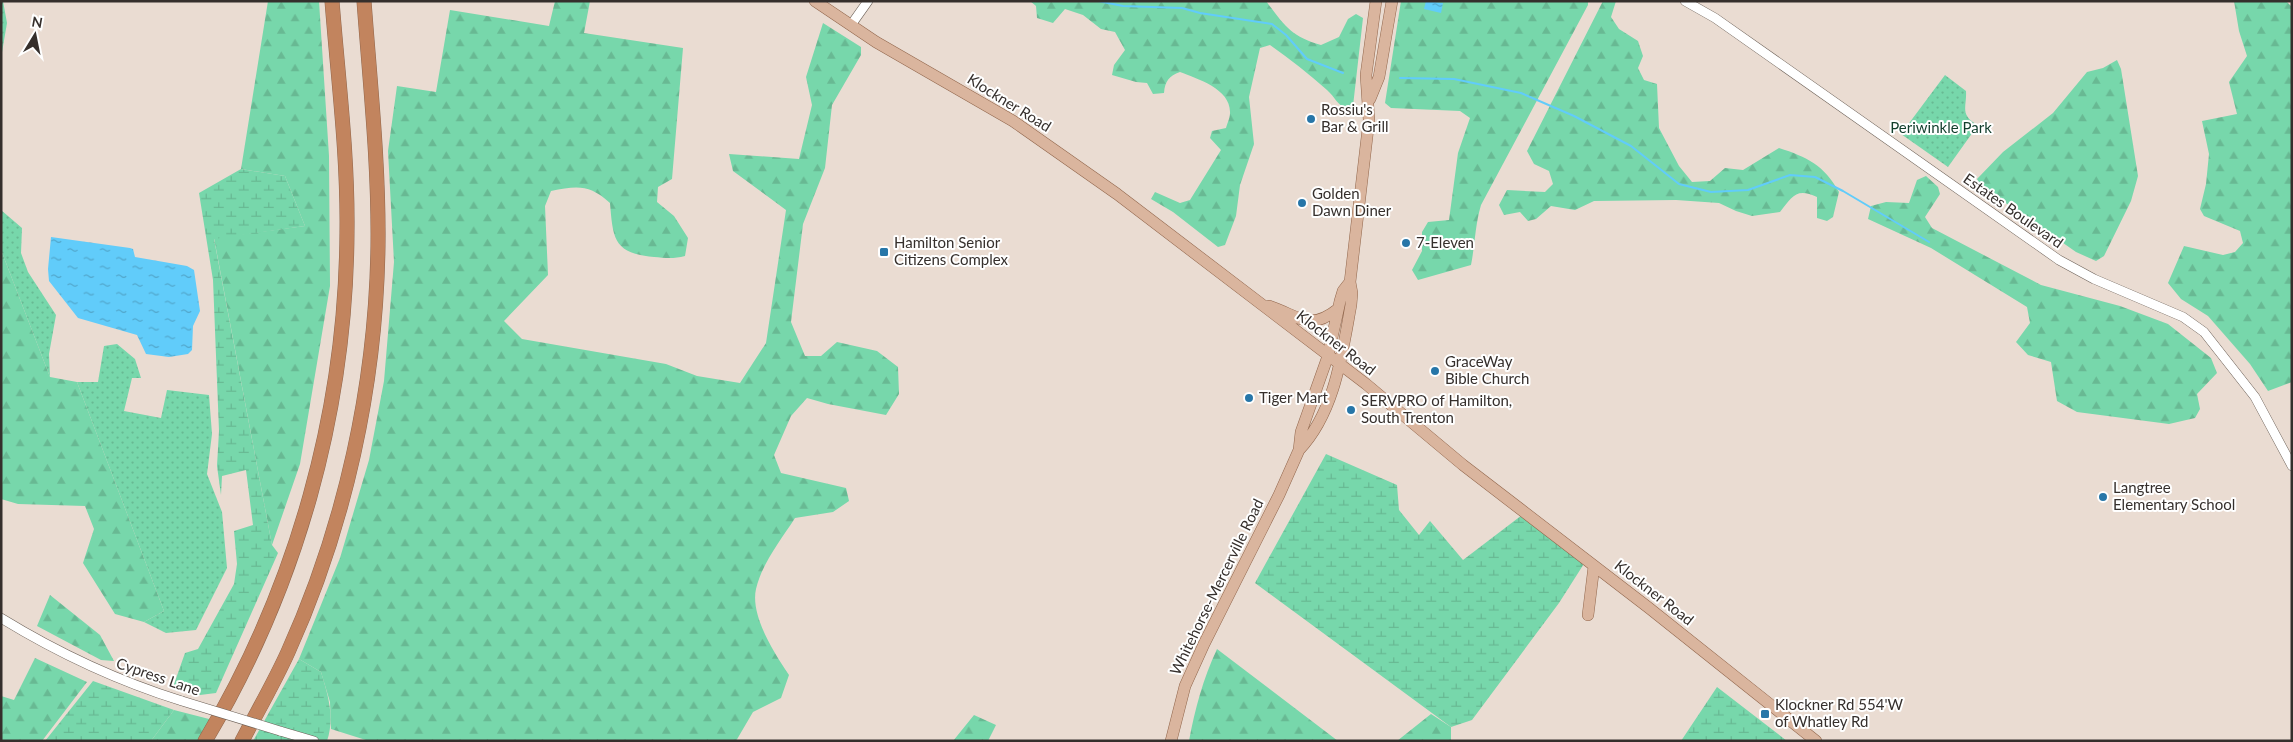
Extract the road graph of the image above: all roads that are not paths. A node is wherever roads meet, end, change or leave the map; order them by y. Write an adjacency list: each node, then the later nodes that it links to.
1 (332, 1): 20 (highway)
2 (364, 1): 21 (highway)
3 (815, 1): 8 (main road, Klockner Road)
4 (868, 1): 8 (street)
5 (1376, 1): 9 (main road, Whitehorse-Mercerville Road)
6 (1392, 1): 9 (main road, Whitehorse-Mercerville Road)
7 (1685, 1): 16 (street, Estates Boulevard)
8 (851, 25): 11 (main road, Klockner Road)
9 (1369, 100): 10 (main road, Whitehorse-Mercerville Road)
10 (1350, 282): 12 (main road, Whitehorse-Mercerville Road); 14 (main road, Whitehorse-Mercerville Road)
11 (1261, 304): 12 (main road); 13 (main road, Klockner Road)
12 (1339, 305): 13 (main road, Whitehorse-Mercerville Road)
13 (1328, 356): 14 (main road, Klockner Road); 15 (main road, Whitehorse-Mercerville Road)
14 (1339, 364): 15 (main road, Whitehorse-Mercerville Road); 17 (main road, Klockner Road)
15 (1299, 450): 23 (main road, Whitehorse-Mercerville Road)
16 (2292, 466)
17 (1594, 566): 18 (main road); 24 (main road, Klockner Road)
18 (1588, 614)
19 (1, 618): 22 (street, Cypress Lane, bridge)
20 (205, 741)
21 (242, 741)
22 (314, 741)
23 (1171, 741)
24 (1816, 741)

